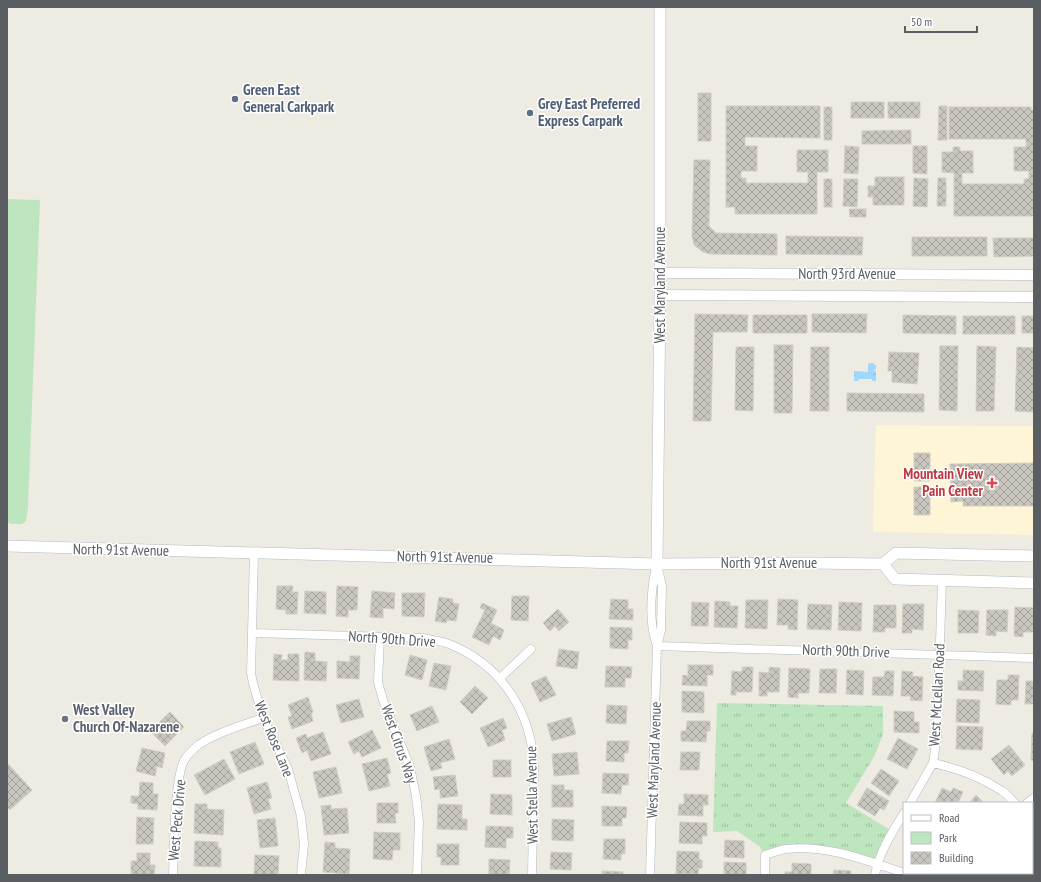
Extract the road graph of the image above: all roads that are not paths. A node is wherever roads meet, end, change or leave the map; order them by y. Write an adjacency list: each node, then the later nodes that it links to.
1 (660, 7): 2 (main road, West Maryland Avenue)
2 (660, 273): 3 (street, North 93rd Avenue); 4 (main road, West Maryland Avenue)
3 (1034, 275)
4 (660, 295): 5 (street, North 93rd Avenue); 9 (main road, West Maryland Avenue)
5 (1034, 297)
6 (7, 546): 7 (main road, North 91st Avenue)
7 (254, 553): 9 (main road, North 91st Avenue); 13 (street, West Rose Lane)
8 (1034, 556): 10 (main road)
9 (657, 564): 10 (main road, North 91st Avenue); 15 (street, West Maryland Avenue)
10 (883, 564): 11 (main road)
11 (942, 580): 12 (main road); 17 (street, West McLellan Road)
12 (1034, 583)
13 (252, 633): 14 (street, North 90th Drive); 21 (street, West Rose Lane)
14 (380, 637): 19 (street, North 90th Drive); 30 (street, West Citrus Way)
15 (657, 646): 17 (street, North 90th Drive); 32 (street, West Maryland Avenue)
16 (531, 649): 19 (street)
17 (939, 654): 18 (street, North 90th Drive); 22 (street, West McLellan Road)
18 (1034, 658)
19 (500, 678): 20 (street, North 90th Drive)
20 (512, 694): 31 (street, West Stella Avenue)
21 (263, 718): 28 (street, West Peck Drive); 29 (street, West Rose Lane)
22 (933, 763): 23 (street, West McLellan Road); 24 (street)
23 (911, 802)
24 (1014, 802)
25 (903, 814): 26 (street)
26 (877, 864): 27 (street); 33 (street); 34 (street)
27 (903, 873)
28 (173, 875)
29 (301, 875)
30 (417, 875)
31 (532, 875)
32 (650, 875)
33 (765, 875)
34 (875, 875)

